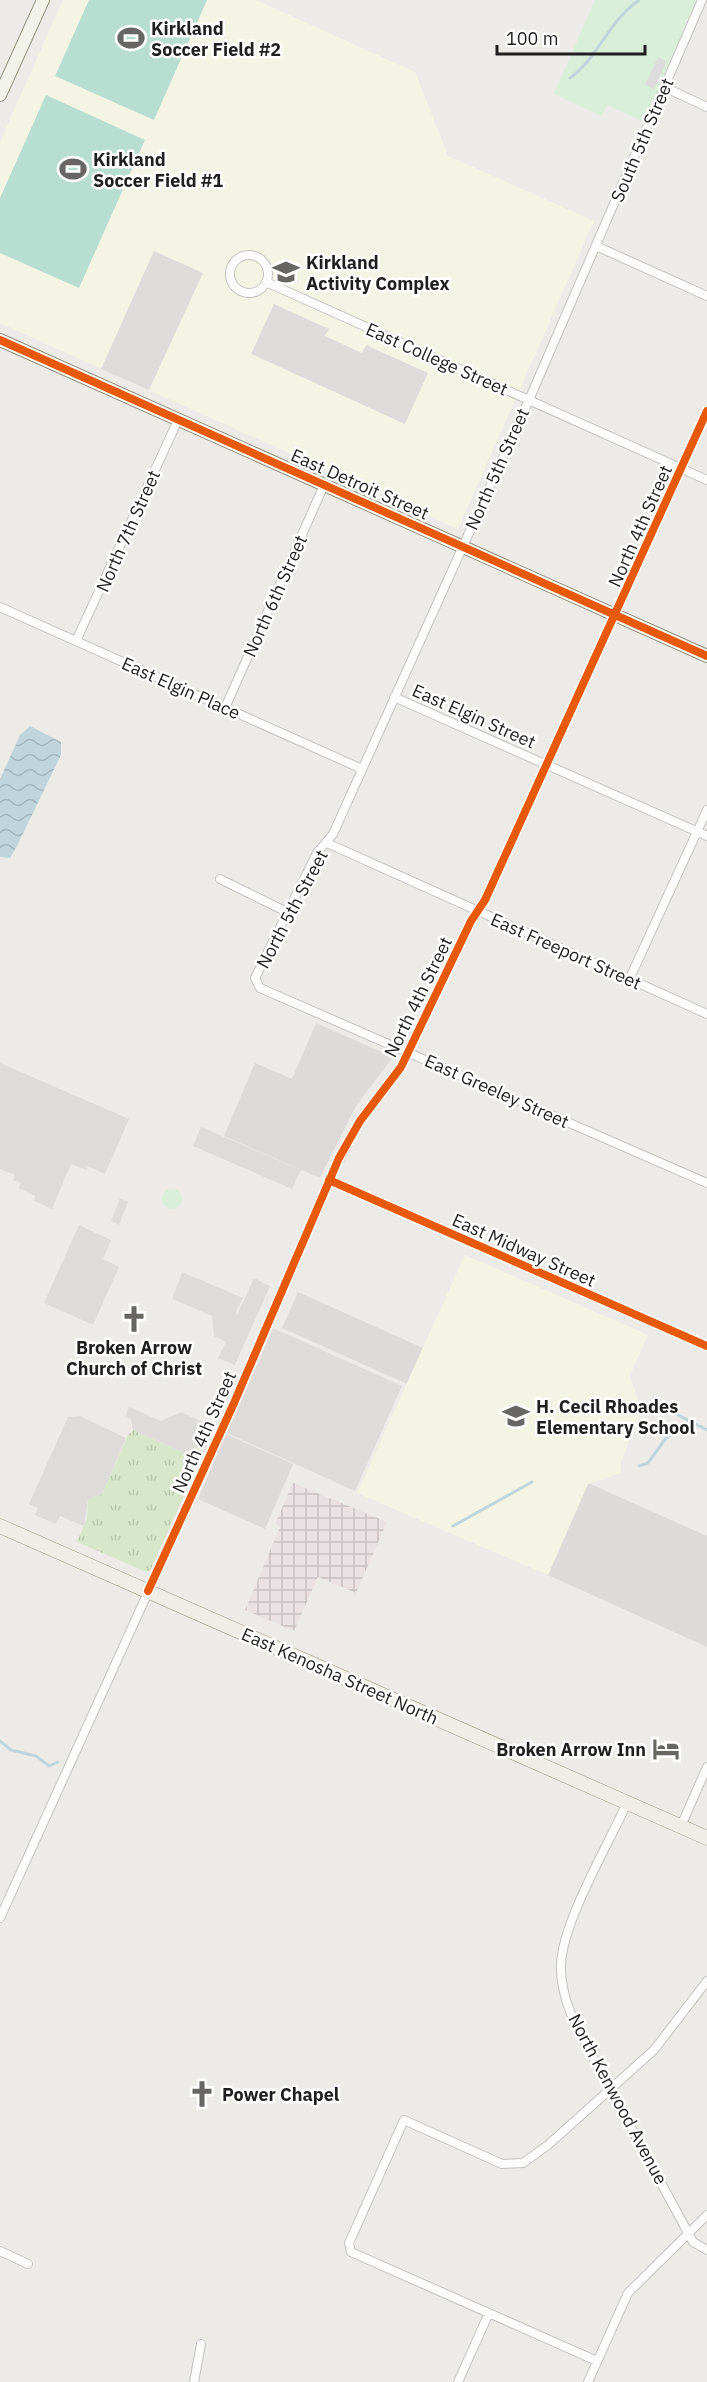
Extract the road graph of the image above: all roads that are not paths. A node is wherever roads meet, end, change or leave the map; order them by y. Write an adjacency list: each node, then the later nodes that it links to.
1 (43, 0): 4 (street)
2 (702, 0): 3 (street, South 5th Street)
3 (664, 87): 5 (street); 6 (street, South 5th Street)
4 (0, 95)
5 (707, 106)
6 (596, 246): 8 (street); 10 (street, North 5th Street)
7 (266, 282): 7 (street); 10 (street, East College Street)
8 (707, 296)
9 (0, 340): 12 (street, East Detroit Street)
10 (528, 400): 13 (street, East College Street); 16 (street, North 5th Street)
11 (707, 411): 13 (street, North 4th Street)
12 (178, 420): 15 (street, East Detroit Street); 19 (street, North 7th Street)
13 (681, 468): 14 (street, East College Street); 18 (street, North 4th Street)
14 (707, 480)
15 (324, 485): 16 (street, East Detroit Street); 22 (street, North 6th Street)
16 (462, 547): 18 (street, East Detroit Street); 21 (street, North 5th Street)
17 (0, 607): 19 (street, East Elgin Place)
18 (615, 615): 20 (street, East Detroit Street); 23 (street, North 4th Street)
19 (76, 641): 22 (street, East Elgin Place)
20 (707, 656)
21 (394, 697): 23 (street, East Elgin Street); 24 (street, North 5th Street)
22 (225, 708): 24 (street, East Elgin Place)
23 (547, 765): 26 (street, East Elgin Street); 31 (street, North 4th Street)
24 (362, 769): 28 (street, North 5th Street)
25 (707, 810): 26 (street)
26 (697, 832): 27 (street, East Elgin Street); 32 (street)
27 (707, 836)
28 (327, 843): 30 (street, North 5th Street); 31 (street, East Freeport Street)
29 (220, 879): 30 (street)
30 (287, 912): 33 (street, North 5th Street)
31 (478, 912): 32 (street, East Freeport Street); 35 (street, North 4th Street)
32 (629, 980): 34 (street, East Freeport Street)
33 (256, 982): 35 (street, East Greeley Street)
34 (707, 1014)
35 (409, 1053): 36 (street, North 4th Street); 37 (street, East Greeley Street)
36 (329, 1180): 38 (street, East Midway Street); 40 (street, North 4th Street)
37 (707, 1183)
38 (707, 1346)
39 (2, 1531): 40 (main road, East Kenosha Street North)
40 (148, 1591): 42 (main road, East Kenosha Street North); 45 (street, North 4th Street)
41 (707, 1767): 43 (street)
42 (627, 1803): 43 (main road, East Kenosha Street North); 47 (street, North Kenwood Avenue)
43 (681, 1826): 44 (main road, East Kenosha Street North)
44 (707, 1838)
45 (0, 1918)
46 (707, 1981): 47 (street)
47 (610, 2090): 49 (street, North Kenwood Avenue); 53 (street)
48 (707, 2215): 49 (street)
49 (688, 2233): 50 (street, North Kenwood Avenue); 55 (street)
50 (707, 2250)
51 (0, 2251): 52 (street)
52 (28, 2264)
53 (489, 2313): 55 (street); 57 (street)
54 (201, 2344): 56 (street)
55 (597, 2361): 58 (street)
56 (194, 2382)
57 (458, 2382)
58 (588, 2382)

